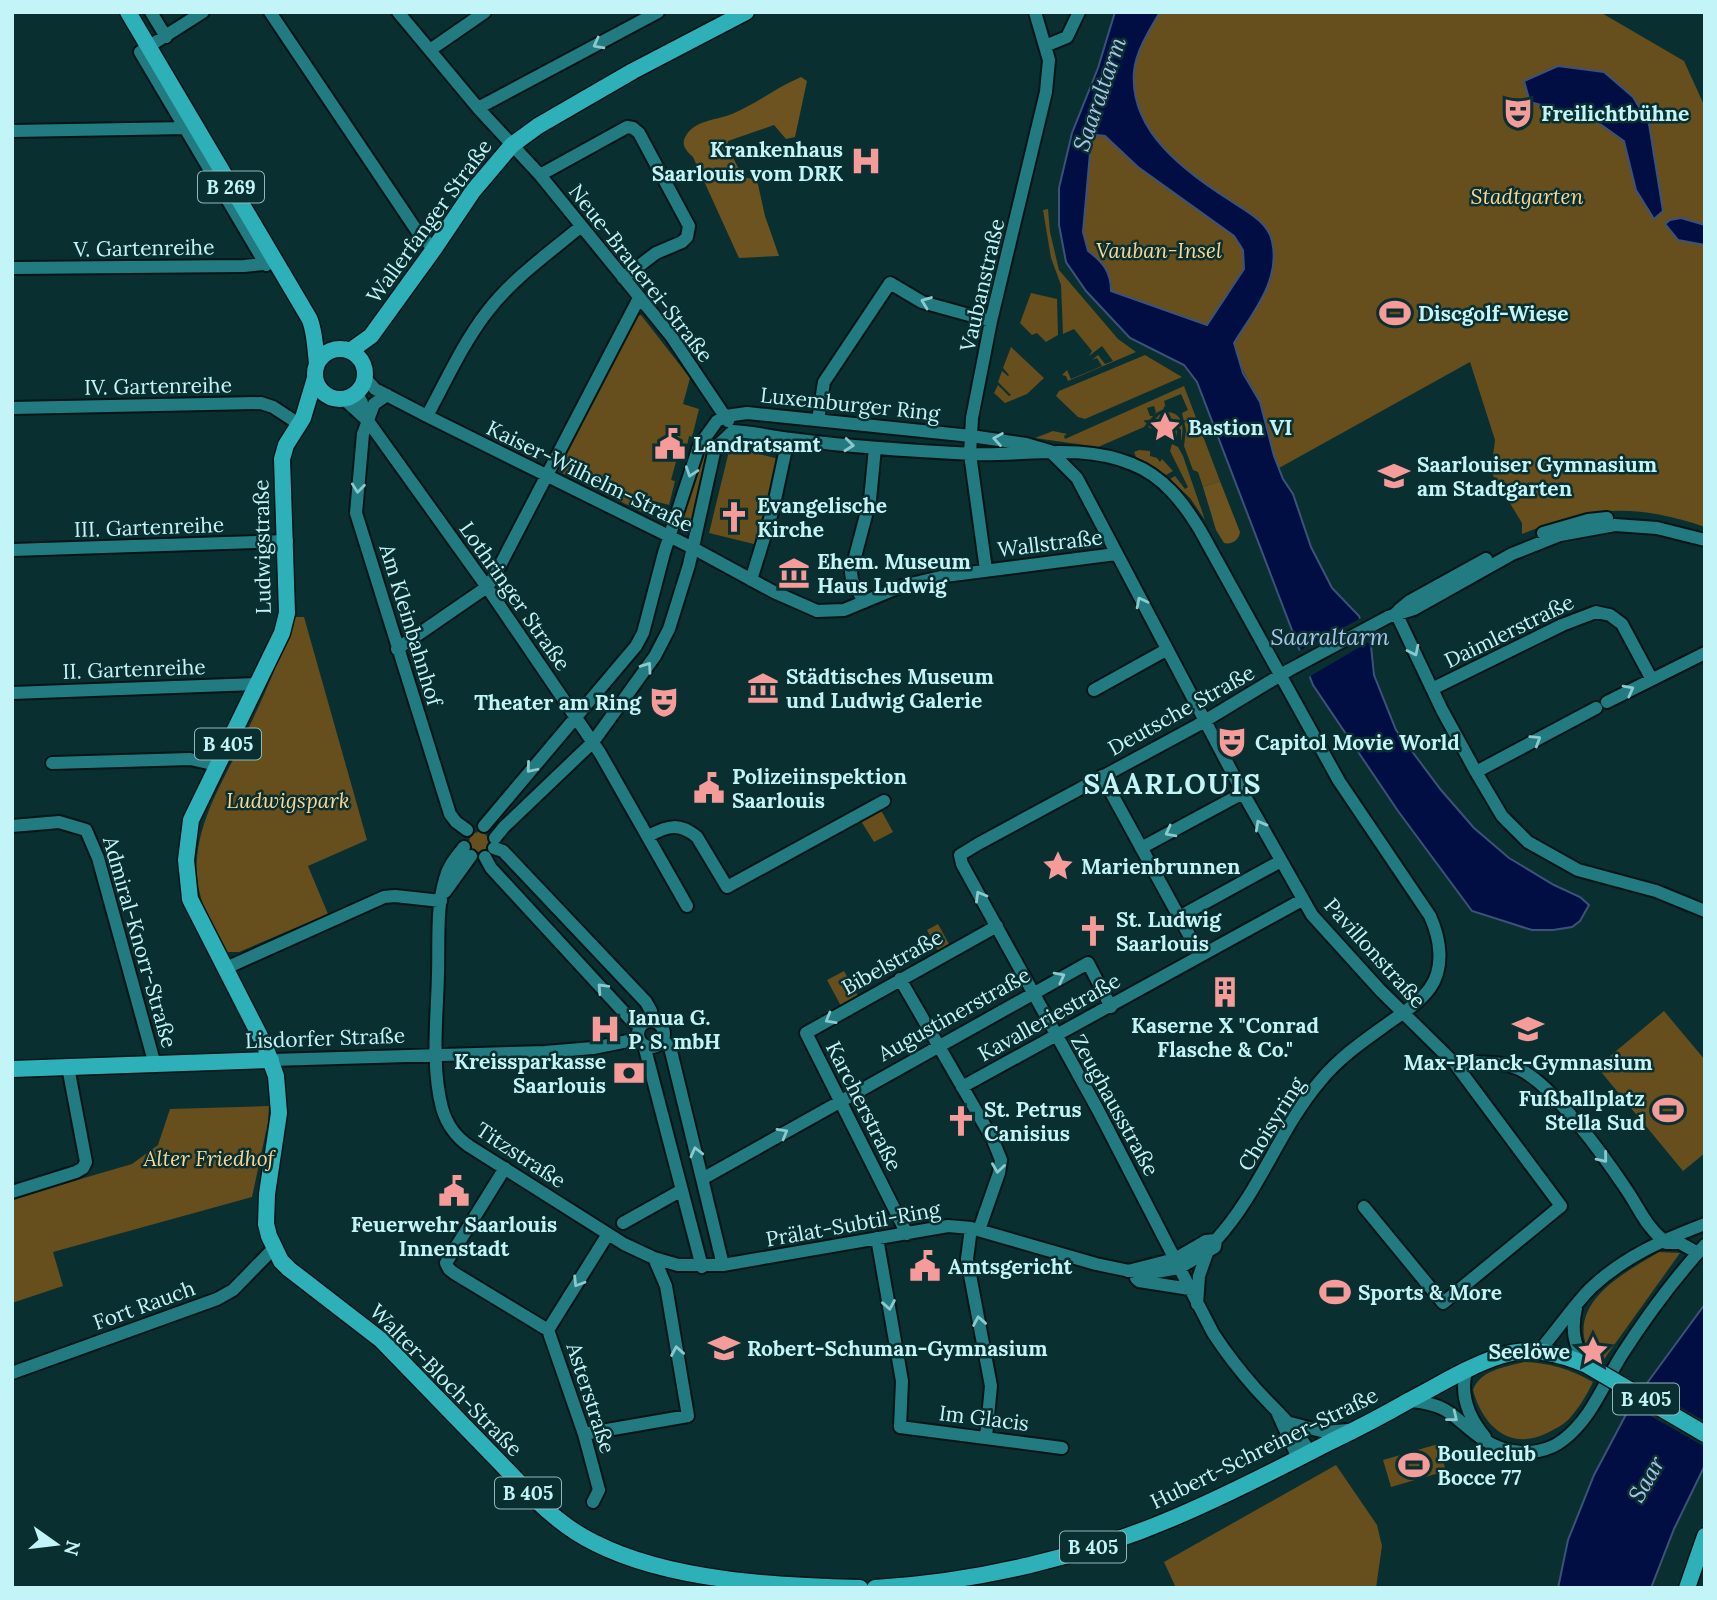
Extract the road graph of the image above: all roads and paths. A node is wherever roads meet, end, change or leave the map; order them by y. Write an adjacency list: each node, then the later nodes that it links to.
1 (128, 12): 13 (main road, B 269)
2 (167, 12): 11 (street)
3 (203, 12): 12 (street)
4 (270, 12): 22 (street)
5 (398, 12): 15 (street, Neue-Brauerei-Straße)
6 (485, 12): 15 (street)
7 (658, 12): 16 (street, one-way to 16)
8 (746, 12): 19 (main road, Wallerfanger Straße)
9 (1035, 12): 14 (street, Vaubanstraße)
10 (1079, 12): 14 (street)
11 (153, 16): 12 (street)
12 (166, 37): 13 (street)
13 (149, 46): 17 (main road, B 269)
14 (1045, 46): 27 (street, Vaubanstraße)
15 (430, 50): 16 (street, Neue-Brauerei-Straße)
16 (478, 108): 19 (street, Neue-Brauerei-Straße)
17 (189, 127): 18 (street); 23 (main road, B 269)
18 (12, 131)
19 (512, 145): 20 (street, Neue-Brauerei-Straße); 22 (main road, Wallerfanger Straße)
20 (540, 175): 21 (street, Neue-Brauerei-Straße); 25 (street)
21 (580, 227): 25 (street, Neue-Brauerei-Straße); 33 (street)
22 (434, 249): 30 (main road, Wallerfanger Straße)
23 (270, 263): 24 (street, V. Gartenreihe); 28 (main road, B 269)
24 (12, 268)
25 (623, 278): 26 (street, Neue-Brauerei-Straße)
26 (639, 298): 34 (street, Neue-Brauerei-Straße); 45 (street)
27 (991, 321): 36 (street, one-way to 36); 39 (street, Vaubanstraße)
28 (313, 328): 29 (main road, B 269); 30 (main road, B 269)
29 (316, 370): 30 (main road); 30 (main road); 37 (main road, Ludwigstraße / B 405)
30 (351, 381): 31 (street, Kaiser-Wilhelm-Straße); 35 (street, Lothringer Straße); 37 (main road)
31 (387, 395): 33 (street, Kaiser-Wilhelm-Straße); 35 (street)
32 (12, 408): 37 (street, IV. Gartenreihe)
33 (427, 416): 45 (street, Kaiser-Wilhelm-Straße)
34 (726, 416): 36 (street, Luxemburger Ring); 38 (street, Neue-Brauerei-Straße); 48 (street, one-way to 48)
35 (367, 419): 56 (street, Lothringer Straße); 60 (street, Am Kleinbahnhof, one-way to 60)
36 (818, 420): 39 (street, Luxemburger Ring)
37 (301, 421): 50 (main road, Ludwigstraße / B 405)
38 (733, 430): 40 (street, Luxemburger Ring); 51 (street)
39 (971, 436): 42 (street, Luxemburger Ring, one-way to 39); 43 (street, Vaubanstraße)
40 (788, 439): 41 (street, Luxemburger Ring, one-way to 41); 55 (street)
41 (876, 448): 43 (street, Luxemburger Ring); 57 (street)
42 (1050, 452): 43 (street, Luxemburger Ring); 44 (street, Choisyring); 46 (street, Pavillonstraße)
43 (970, 454): 54 (street, Vaubanstraße)
44 (1086, 454): 46 (street); 63 (street, Choisyring)
45 (545, 476): 48 (street, Kaiser-Wilhelm-Straße); 56 (street)
46 (1077, 478): 53 (street, Pavillonstraße)
47 (1705, 531): 59 (street)
48 (670, 537): 51 (street, Kaiser-Wilhelm-Straße); 69 (street)
49 (1705, 540): 59 (street)
50 (287, 541): 52 (street, III. Gartenreihe); 65 (main road, Ludwigstraße / B 405)
51 (693, 548): 55 (street, Kaiser-Wilhelm-Straße); 71 (street, one-way to 51)
52 (12, 550)
53 (1116, 554): 54 (street, Wallstraße); 61 (street, Pavillonstraße, one-way to 53)
54 (986, 570): 57 (street, Wallstraße)
55 (751, 580): 58 (street, Kaiser-Wilhelm-Straße)
56 (487, 587): 60 (street); 69 (street, Lothringer Straße)
57 (864, 603): 58 (street, Wallstraße)
58 (827, 612)
59 (1396, 613): 63 (street, Deutsche Straße); 66 (street, one-way to 66)
60 (397, 649): 80 (street, Am Kleinbahnhof)
61 (1166, 650): 67 (street); 70 (street, Pavillonstraße)
62 (1705, 653): 64 (street)
63 (1284, 673): 70 (street, Deutsche Straße); 98 (street, Choisyring)
64 (1651, 678): 66 (street, Daimlerstraße); 74 (street, one-way to 64)
65 (258, 684): 68 (street, II. Gartenreihe); 73 (main road, Ludwigstraße / B 405)
66 (1432, 689): 74 (street)
67 (1094, 690)
68 (12, 693)
69 (575, 716): 71 (street, Lothringer Straße); 78 (street, one-way to 78)
70 (1204, 721): 75 (street, Deutsche Straße); 76 (street, Pavillonstraße)
71 (593, 742): 81 (street, Lothringer Straße); 83 (street)
72 (52, 763): 73 (street)
73 (217, 765): 94 (main road, Ludwigstraße / B 405)
74 (1476, 772): 90 (street)
75 (1102, 776): 82 (street, Deutsche Straße); 84 (street)
76 (1243, 793): 84 (street, one-way to 84); 86 (street, Pavillonstraße, one-way to 76)
77 (884, 801): 81 (street)
78 (484, 826): 80 (street); 83 (street)
79 (12, 827): 107 (street, Admiral-Knorr-Straße)
80 (467, 830): 85 (street)
81 (649, 836): 89 (street, Lothringer Straße)
82 (978, 844): 92 (street, Zeughausstraße, one-way to 82)
83 (492, 848): 85 (street); 99 (street, one-way to 83); 99 (street)
84 (1140, 848): 91 (street)
85 (467, 851): 88 (street)
86 (1281, 862): 87 (street, Pavillonstraße); 91 (street)
87 (1302, 900): 93 (street, Kavalleriestraße); 98 (street, Pavillonstraße)
88 (440, 901): 94 (street); 104 (street, Titzstraße)
89 (687, 906)
90 (1705, 911)
91 (1179, 917): 93 (street)
92 (997, 926): 95 (street, Bibelstraße); 96 (street, Zeughausstraße)
93 (1200, 956): 97 (street, Kavalleriestraße)
94 (226, 968): 105 (main road, Ludwigstraße / B 405)
95 (900, 979): 100 (street, Bibelstraße, one-way to 100); 103 (street)
96 (1032, 992): 97 (street, Augustinerstraße, one-way to 97); 101 (street, Zeughausstraße); 103 (street, Augustinerstraße)
97 (1111, 1007): 101 (street, Kavalleriestraße)
98 (1403, 1013): 106 (street, Pavillonstraße); 126 (street, Choisyring)
99 (644, 1033): 102 (street, Lisdorfer Straße); 102 (street); 104 (street, Lisdorfer Straße); 114 (street)
100 (806, 1033): 111 (street, Karcherstraße)
101 (1056, 1037): 110 (street, Kavalleriestraße); 133 (street, Zeughausstraße)
102 (663, 1040): 113 (street, one-way to 102)
103 (938, 1045): 110 (street); 111 (street, Augustinerstraße)
104 (437, 1056): 105 (street, Lisdorfer Straße); 112 (street, Titzstraße)
105 (271, 1060): 107 (main road, Lisdorfer Straße); 128 (main road, Walter-Bloch-Straße / B 405)
106 (1453, 1060): 116 (street, Pavillonstraße); 119 (street, one-way to 119)
107 (155, 1065): 108 (main road, Lisdorfer Straße)
108 (68, 1067): 109 (main road, Lisdorfer Straße); 115 (street)
109 (12, 1069)
110 (962, 1087): 122 (street, one-way to 122)
111 (841, 1100): 113 (street, Augustinerstraße, one-way to 111); 124 (street, Karcherstraße)
112 (505, 1168): 123 (street, Titzstraße); 141 (street, Asterstraße)
113 (702, 1179): 117 (street)
114 (682, 1190): 118 (street); 120 (street)
115 (12, 1192)
116 (1364, 1207)
117 (710, 1209): 118 (street); 134 (street)
118 (689, 1215): 135 (street)
119 (1644, 1221): 127 (street); 130 (street)
120 (623, 1223)
121 (1705, 1224): 127 (street)
122 (975, 1229): 124 (street, Prälat-Subtil-Ring); 136 (street, Prälat-Subtil-Ring); 152 (street, one-way to 122)
123 (608, 1234): 132 (street, Titzstraße); 141 (street, one-way to 141)
124 (907, 1234): 125 (street, Prälat-Subtil-Ring)
125 (877, 1238): 134 (street, Prälat-Subtil-Ring); 152 (street, Im Glacis, one-way to 152)
126 (1216, 1240): 131 (street, Choisyring); 133 (street, Choisyring)
127 (1659, 1242): 129 (street); 130 (street)
128 (274, 1248): 145 (street, Fort Rauch); 158 (main road, Walter-Bloch-Straße / B 405)
129 (1701, 1249): 153 (street)
130 (1637, 1252): 139 (street)
131 (1207, 1253): 133 (street, Choisyring); 140 (street)
132 (664, 1262): 135 (street, Prälat-Subtil-Ring); 137 (street); 137 (street)
133 (1177, 1263): 136 (street, Choisyring); 138 (street, Zeughausstraße)
134 (723, 1265): 135 (street, Prälat-Subtil-Ring)
135 (702, 1267)
136 (1128, 1271): 138 (street, Prälat-Subtil-Ring)
137 (666, 1286): 150 (street, one-way to 137)
138 (1190, 1289): 140 (street, Zeughausstraße)
139 (1577, 1303): 142 (street); 143 (street)
140 (1197, 1304): 147 (street, Zeughausstraße)
141 (548, 1329): 150 (street, Asterstraße)
142 (1539, 1351): 143 (main road, Hubert-Schreiner-Straße / B 405); 144 (main road, Hubert-Schreiner-Straße / B 405)
143 (1586, 1365): 151 (main road, B 405, bridge)
144 (1466, 1371): 146 (main road, Hubert-Schreiner-Straße / B 405); 153 (street)
145 (12, 1373)
146 (1408, 1401): 149 (main road, Hubert-Schreiner-Straße / B 405); 153 (street, one-way to 153)
147 (1276, 1410): 148 (street, Zeughausstraße); 155 (street, Zeughausstraße)
148 (1290, 1423): 149 (street, Zeughausstraße); 155 (street, Zeughausstraße)
149 (1358, 1428): 155 (main road, Hubert-Schreiner-Straße / B 405)
150 (584, 1434): 156 (street, Asterstraße)
151 (1705, 1434)
152 (986, 1437): 154 (street, Im Glacis)
153 (1492, 1445)
154 (1062, 1448)
155 (1304, 1455): 159 (main road, Hubert-Schreiner-Straße / B 405)
156 (593, 1502)
157 (1705, 1536): 160 (main road)
158 (860, 1588)
159 (875, 1588)
160 (1687, 1588)

